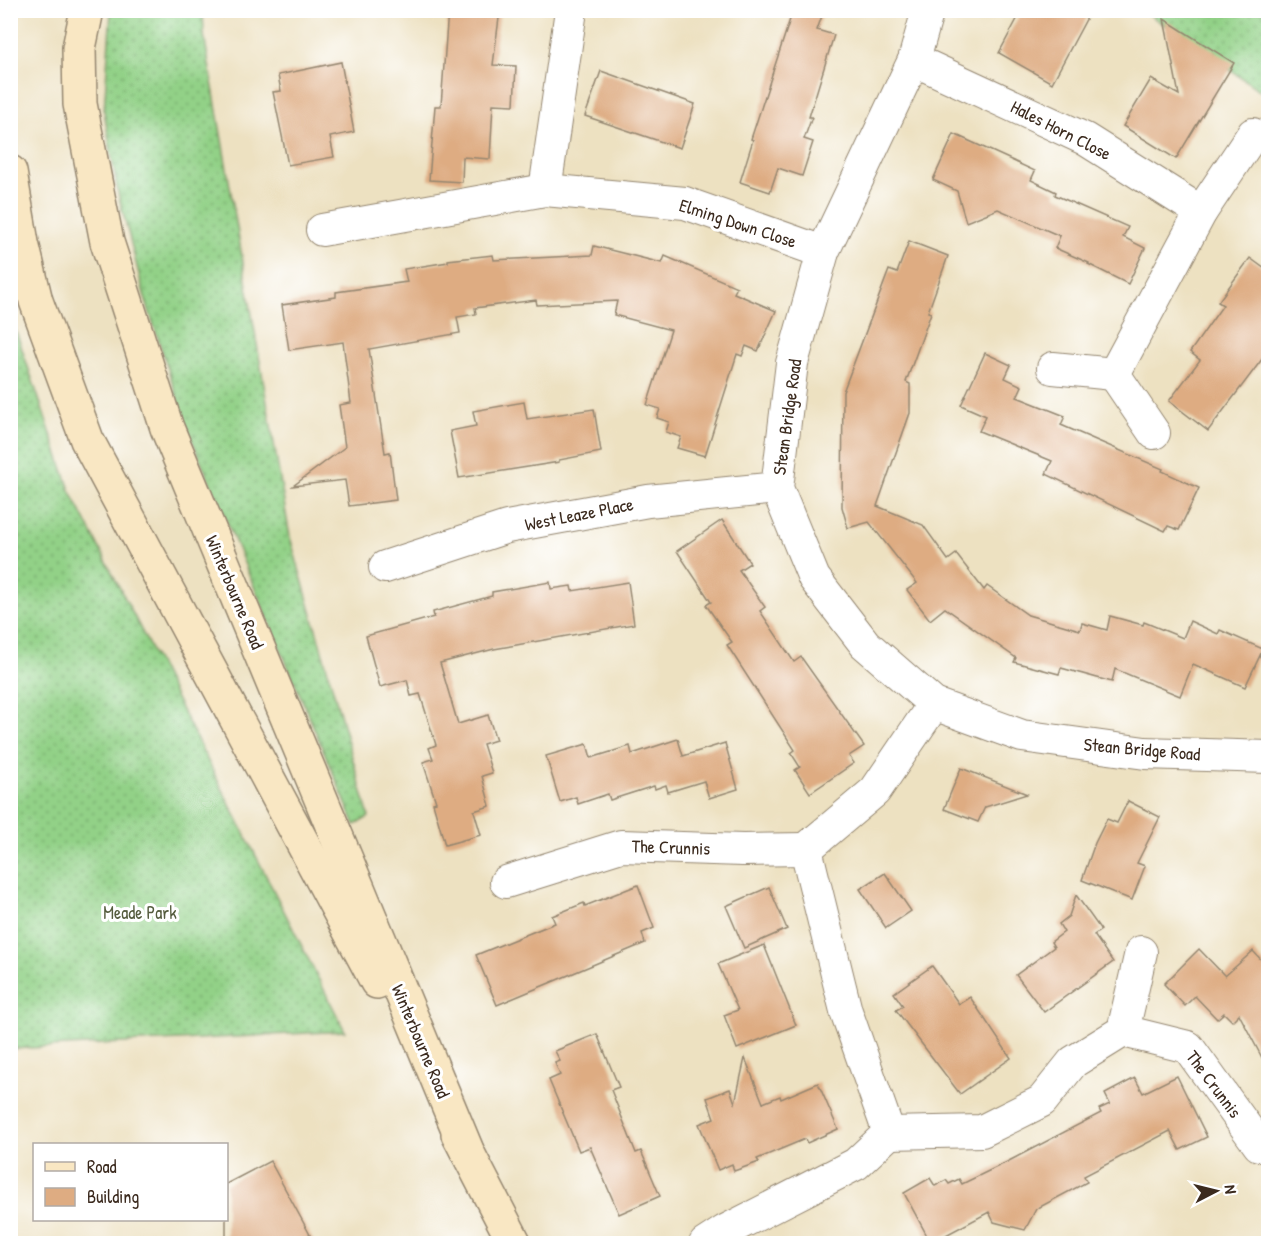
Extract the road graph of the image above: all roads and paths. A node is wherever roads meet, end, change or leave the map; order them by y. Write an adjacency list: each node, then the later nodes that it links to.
1 (87, 10): 24 (main road, Winterbourne Road)
2 (571, 10): 7 (street)
3 (928, 10): 4 (street, Stean Bridge Road)
4 (914, 60): 8 (street, Hales Horn Close); 10 (street, Stean Bridge Road)
5 (1253, 134): 8 (street)
6 (10, 172): 24 (main road, Winterbourne Road)
7 (544, 190): 9 (street, Elming Down Close); 10 (street, Elming Down Close)
8 (1201, 212): 12 (street)
9 (322, 230)
10 (823, 252): 14 (street, Stean Bridge Road)
11 (1053, 368): 12 (street)
12 (1114, 374): 13 (street)
13 (1154, 433)
14 (777, 488): 15 (street, West Leaze Place); 16 (street, Stean Bridge Road)
15 (385, 567)
16 (934, 704): 17 (street, Stean Bridge Road); 18 (street)
17 (1269, 757)
18 (806, 849): 19 (street, The Crunnis); 22 (street)
19 (506, 882)
20 (1141, 952): 21 (street)
21 (1123, 1031): 22 (street); 23 (street, The Crunnis)
22 (889, 1133): 26 (street)
23 (1258, 1145)
24 (468, 1153): 25 (main road, Winterbourne Road)
25 (515, 1244)
26 (705, 1244)

